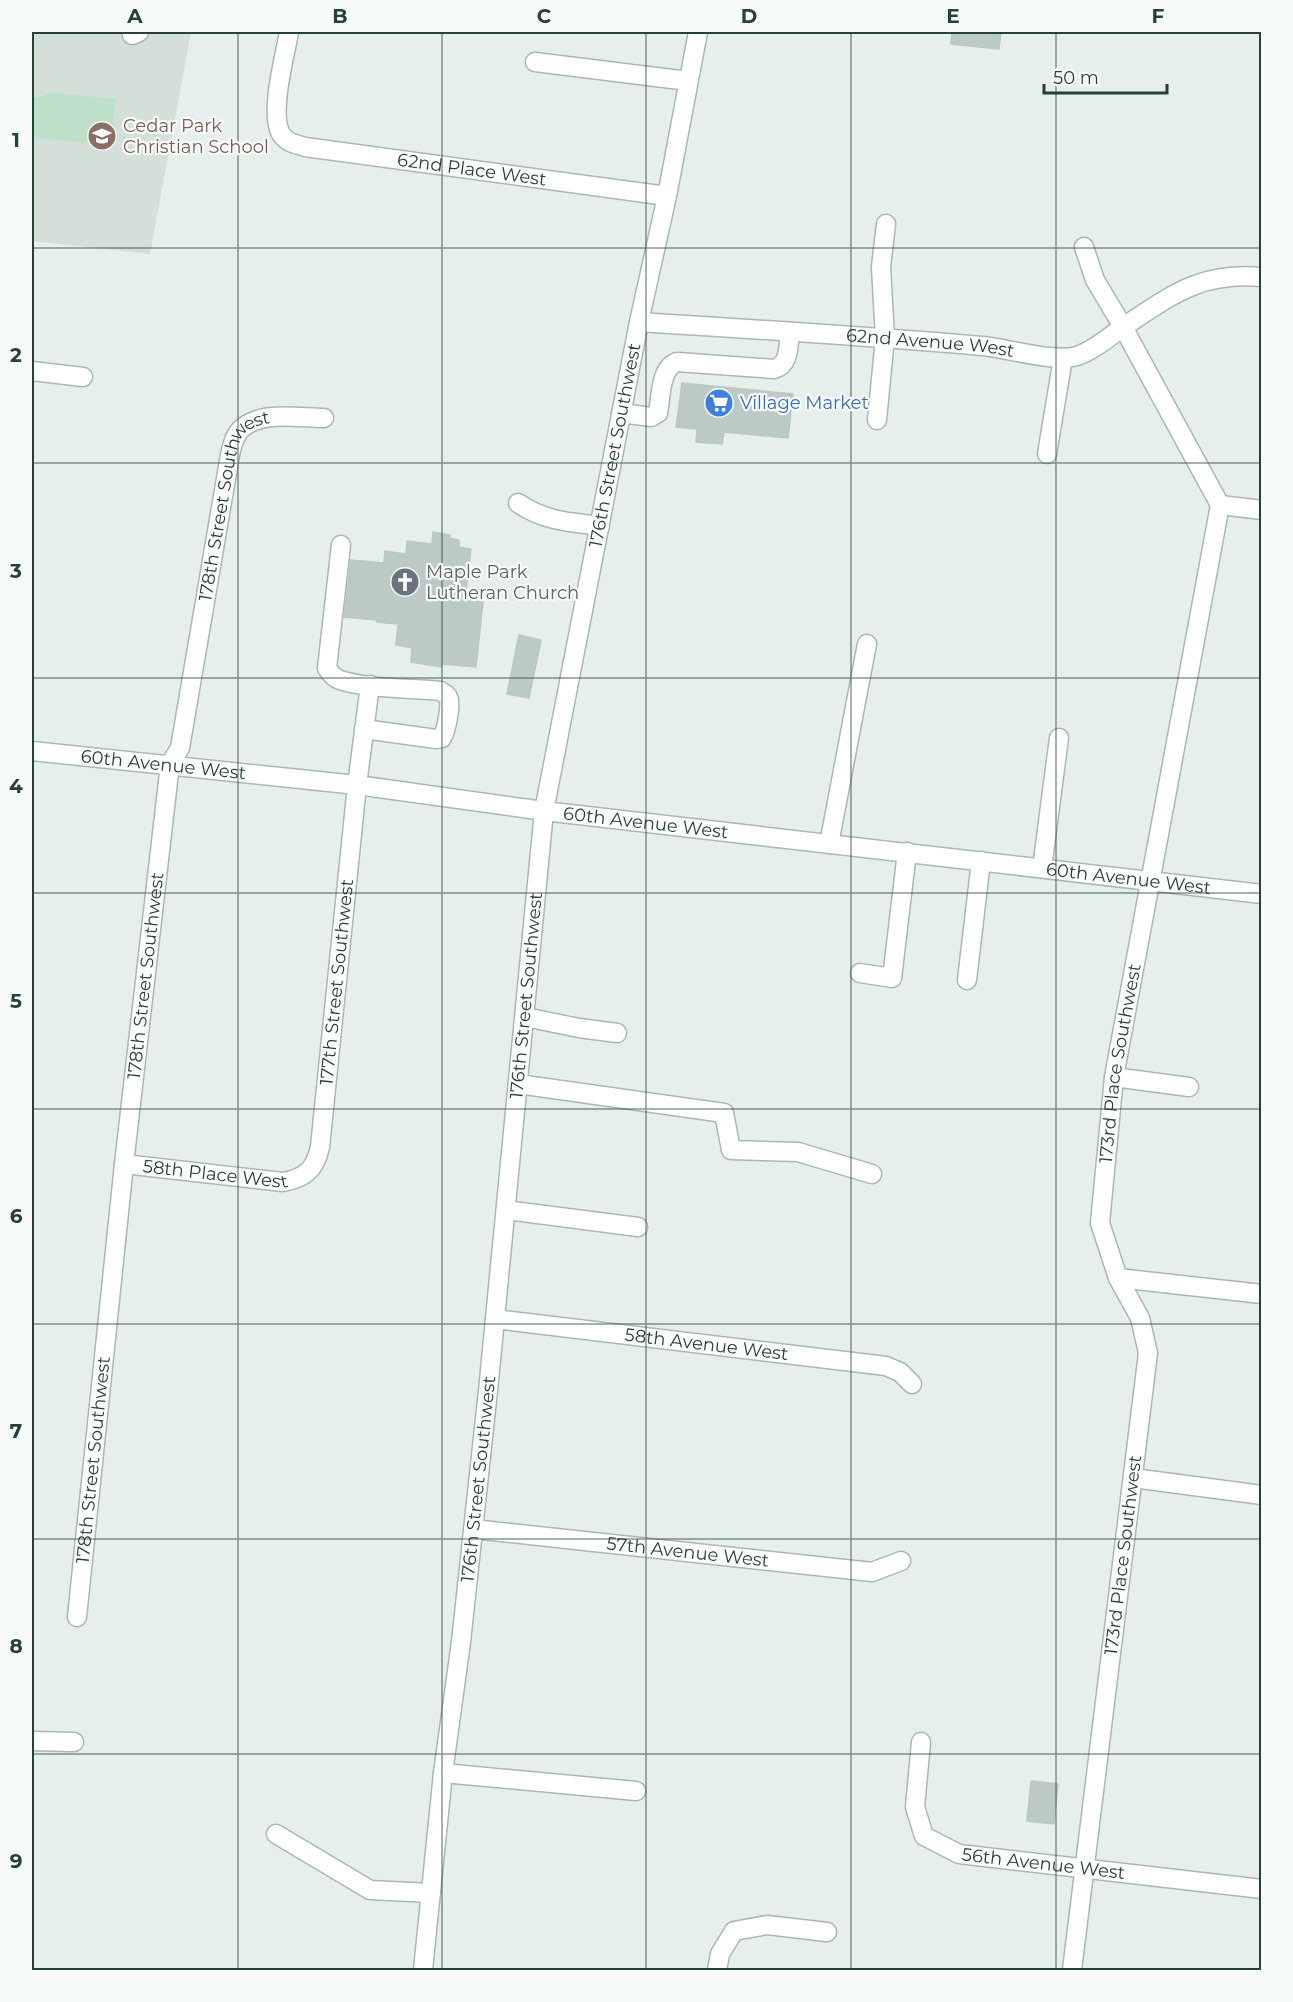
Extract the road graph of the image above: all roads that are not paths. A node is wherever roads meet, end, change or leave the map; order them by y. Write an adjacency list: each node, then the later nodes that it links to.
1 (289, 32): 5 (street, 62nd Place West)
2 (698, 32): 4 (street, 176th Street Southwest)
3 (535, 62): 4 (street)
4 (688, 81): 5 (street, 176th Street Southwest)
5 (667, 196): 9 (street, 176th Street Southwest)
6 (886, 224): 12 (street)
7 (1084, 247): 10 (street)
8 (1262, 277): 10 (street)
9 (639, 322): 11 (street, 62nd Avenue West); 16 (street, 176th Street Southwest)
10 (1123, 327): 13 (street, 62nd Avenue West); 21 (street)
11 (790, 332): 12 (street, 62nd Avenue West); 16 (street)
12 (885, 338): 13 (street, 62nd Avenue West); 18 (street)
13 (1063, 358): 19 (street)
14 (32, 371): 15 (street)
15 (83, 377)
16 (621, 413): 23 (street, 176th Street Southwest)
17 (324, 418): 30 (street, 178th Street Southwest)
18 (877, 420)
19 (1047, 454)
20 (518, 503): 23 (street)
21 (1220, 505): 22 (street); 37 (street, 173rd Place Southwest)
22 (1262, 510)
23 (600, 526): 32 (street, 176th Street Southwest)
24 (341, 545): 26 (street)
25 (867, 644): 33 (street)
26 (370, 685): 27 (street, 177th Street Southwest); 27 (street)
27 (364, 729): 31 (street, 177th Street Southwest)
28 (1059, 738): 36 (street)
29 (32, 751): 30 (street, 60th Avenue West)
30 (170, 764): 31 (street, 60th Avenue West); 46 (street, 178th Street Southwest)
31 (357, 785): 32 (street, 60th Avenue West); 48 (street, 177th Street Southwest)
32 (544, 811): 33 (street, 60th Avenue West); 41 (street, 176th Street Southwest)
33 (829, 844): 34 (street, 60th Avenue West)
34 (907, 852): 35 (street, 60th Avenue West); 39 (street)
35 (981, 861): 36 (street, 60th Avenue West); 40 (street)
36 (1042, 868): 37 (street, 60th Avenue West)
37 (1150, 880): 38 (street, 60th Avenue West); 43 (street, 173rd Place Southwest)
38 (1262, 894)
39 (860, 973)
40 (967, 980)
41 (525, 1017): 42 (street); 44 (street, 176th Street Southwest)
42 (617, 1033)
43 (1114, 1077): 45 (street); 51 (street, 173rd Place Southwest)
44 (518, 1084): 47 (street); 49 (street, 176th Street Southwest)
45 (1189, 1088)
46 (124, 1164): 48 (street, 58th Place West); 59 (street, 178th Street Southwest)
47 (872, 1174)
48 (306, 1175)
49 (506, 1210): 50 (street); 53 (street, 176th Street Southwest)
50 (638, 1227)
51 (1118, 1278): 52 (street); 55 (street, 173rd Place Southwest)
52 (1262, 1294)
53 (495, 1318): 54 (street, 58th Avenue West); 57 (street, 176th Street Southwest)
54 (912, 1384)
55 (1133, 1478): 56 (street); 66 (street, 173rd Place Southwest)
56 (1262, 1495)
57 (473, 1529): 58 (street, 57th Avenue West); 63 (street, 176th Street Southwest)
58 (902, 1561)
59 (77, 1617)
60 (32, 1741): 61 (street)
61 (74, 1742)
62 (921, 1742): 66 (street, 56th Avenue West)
63 (443, 1773): 64 (street); 68 (street, 176th Street Southwest)
64 (636, 1791)
65 (276, 1834): 68 (street)
66 (1084, 1868): 67 (street, 56th Avenue West); 72 (street, 173rd Place Southwest)
67 (1262, 1889)
68 (431, 1893): 70 (street, 176th Street Southwest)
69 (826, 1932): 71 (street)
70 (423, 1971)
71 (717, 1971)
72 (1072, 1971)

